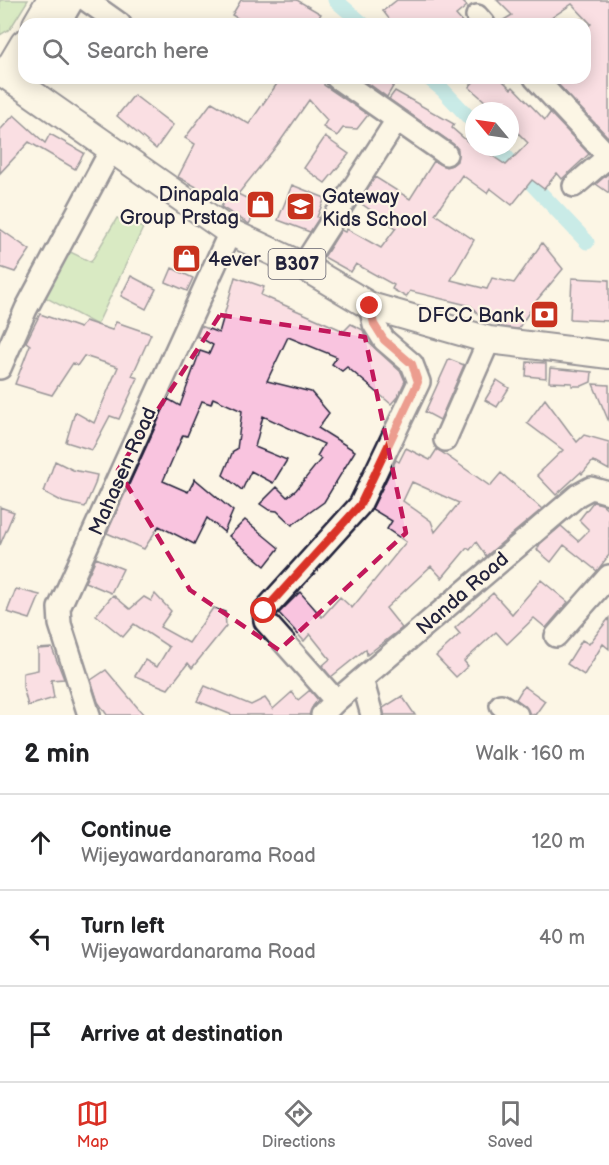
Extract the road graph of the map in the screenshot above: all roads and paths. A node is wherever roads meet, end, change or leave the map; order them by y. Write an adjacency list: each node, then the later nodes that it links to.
1 (50, 0): 4 (main road)
2 (73, 0): 5 (street)
3 (86, 0): 6 (street)
4 (40, 18)
5 (62, 18)
6 (112, 18)
7 (18, 62): 8 (main road)
8 (13, 77)
9 (22, 84): 13 (main road, B307)
10 (346, 84): 12 (street)
11 (541, 84): 15 (street)
12 (397, 120): 14 (street); 18 (street)
13 (111, 150): 17 (main road, B307); 21 (street)
14 (446, 154)
15 (609, 156): 16 (street)
16 (574, 186)
17 (230, 232): 18 (main road, B307); 30 (street, Mahasen Road)
18 (303, 266): 19 (main road, B307)
19 (370, 306): 20 (main road, B307); 29 (street)
20 (489, 340): 22 (main road, B307); 24 (street)
21 (5, 344): 23 (street)
22 (609, 355)
23 (0, 368)
24 (445, 440)
25 (609, 493): 28 (street, Nanda Road)
26 (609, 576): 27 (street)
27 (556, 636)
28 (362, 680): 29 (street, Nanda Road); 31 (street)
29 (329, 708)
30 (89, 715)
31 (372, 715)

